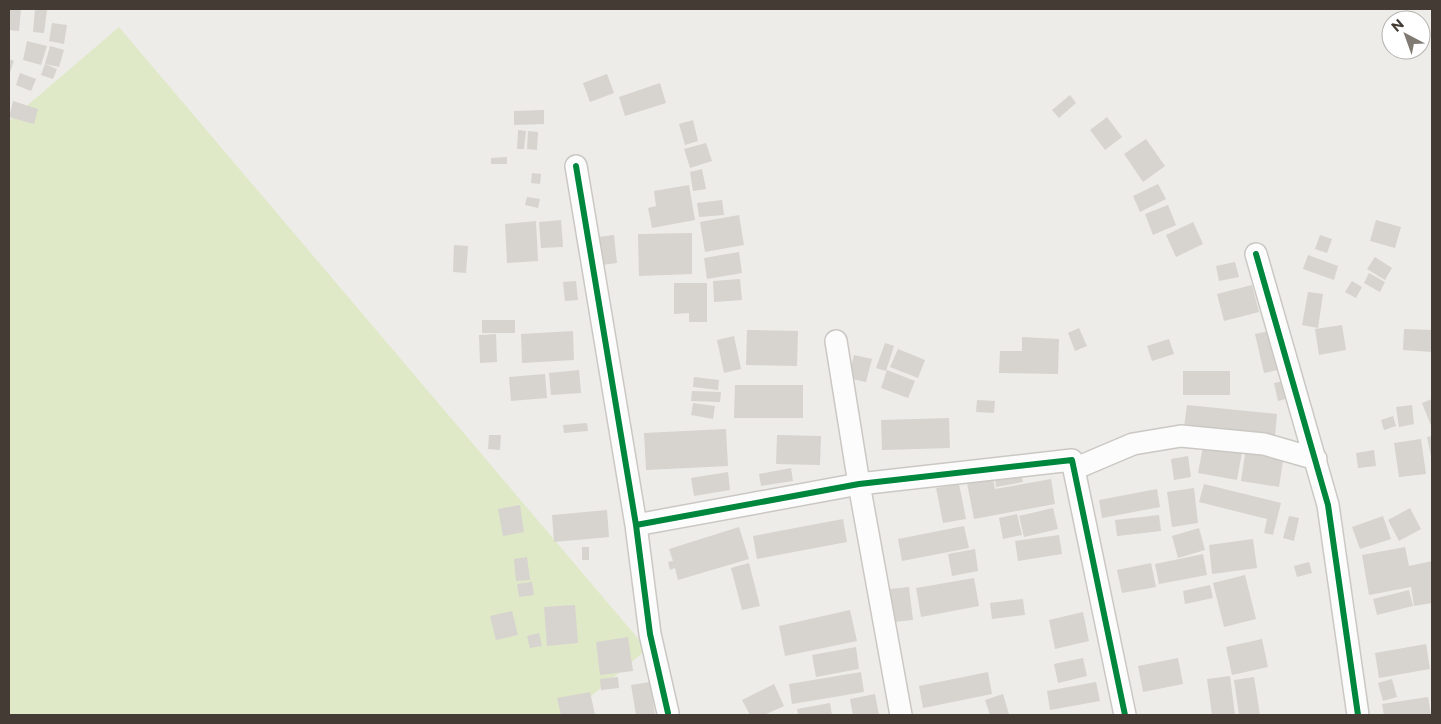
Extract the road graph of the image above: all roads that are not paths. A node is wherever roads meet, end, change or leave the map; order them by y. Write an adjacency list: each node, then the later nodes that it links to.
1 (576, 166): 7 (street)
2 (1256, 254): 4 (street)
3 (836, 341): 6 (street)
4 (1316, 459): 5 (street); 11 (street)
5 (1074, 468): 6 (street); 10 (street)
6 (859, 484): 7 (street); 9 (street)
7 (636, 524): 8 (street)
8 (668, 713)
9 (901, 715)
10 (1125, 715)
11 (1358, 715)

